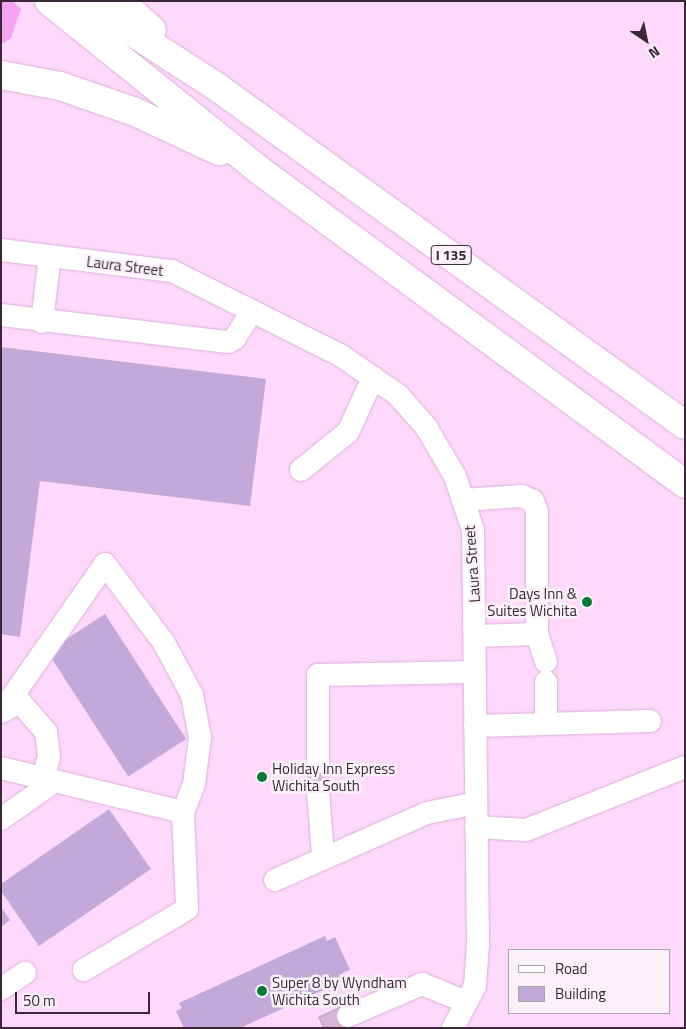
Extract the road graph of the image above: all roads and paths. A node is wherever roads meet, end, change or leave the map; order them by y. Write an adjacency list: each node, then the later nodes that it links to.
1 (48, 1): 6 (highway)
2 (84, 1): 5 (highway)
3 (120, 1): 5 (highway)
4 (1, 75): 6 (highway)
5 (217, 87): 13 (highway, I 135)
6 (259, 170): 14 (highway)
7 (1, 250): 8 (street, Laura Street)
8 (50, 256): 9 (street, Laura Street); 11 (street)
9 (252, 311): 11 (street); 12 (street, Laura Street)
10 (1, 315): 11 (street)
11 (42, 322)
12 (373, 378): 15 (street); 18 (street, Laura Street)
13 (685, 425)
14 (618, 434): 16 (highway); 17 (highway)
15 (301, 470)
16 (685, 484)
17 (685, 496)
18 (463, 500): 19 (street); 20 (street, Laura Street)
19 (537, 634): 20 (street); 24 (street)
20 (475, 636): 21 (street, Laura Street)
21 (475, 672): 25 (street, Laura Street); 26 (street)
22 (3, 709): 29 (street); 32 (street)
23 (650, 721): 24 (street)
24 (546, 724): 25 (street)
25 (475, 726): 31 (street, Laura Street)
26 (318, 762)
27 (685, 767): 34 (street)
28 (1, 768): 29 (street)
29 (49, 779): 32 (street); 33 (street)
30 (318, 792): 35 (street)
31 (476, 803): 34 (street, Laura Street); 35 (street)
32 (183, 812): 37 (street)
33 (1, 819)
34 (476, 827): 40 (street, Laura Street)
35 (323, 856): 36 (street)
36 (275, 880)
37 (84, 970)
38 (25, 973): 39 (street)
39 (1, 989)
40 (466, 1002): 41 (street); 42 (street, Laura Street)
41 (362, 1018)
42 (453, 1028)

